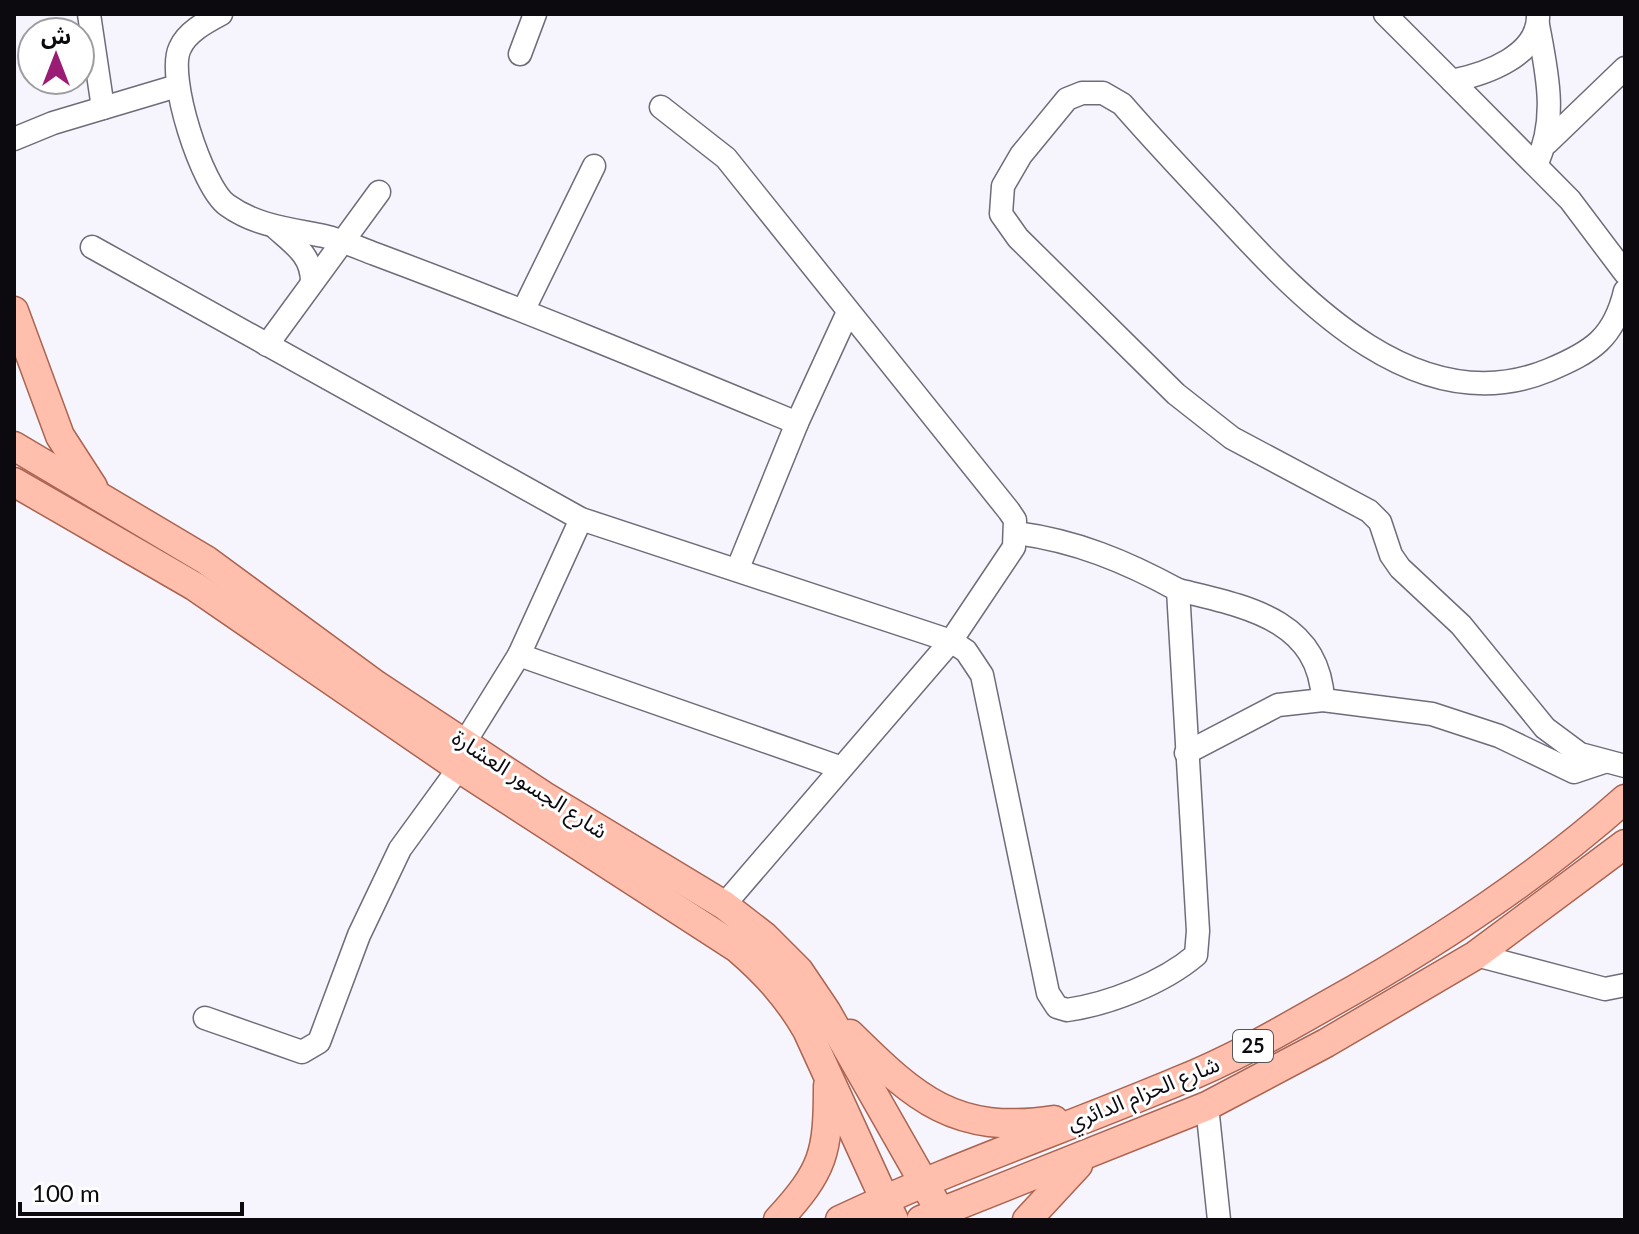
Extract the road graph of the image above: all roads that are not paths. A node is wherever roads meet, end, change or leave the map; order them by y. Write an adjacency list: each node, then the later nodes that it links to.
1 (89, 14): 11 (street)
2 (221, 14): 9 (street)
3 (535, 14): 6 (street)
4 (1385, 14): 8 (street)
5 (1538, 19): 8 (street); 13 (street)
6 (520, 54)
7 (1625, 68): 13 (street)
8 (1452, 81): 14 (street)
9 (177, 86): 11 (street); 17 (street)
10 (661, 107): 25 (street)
11 (103, 108): 12 (street)
12 (14, 139)
13 (1547, 143): 14 (street)
14 (1536, 165): 20 (street)
15 (594, 166): 23 (street)
16 (379, 192): 18 (street)
17 (276, 229): 18 (street); 21 (street)
18 (344, 243): 21 (street); 23 (street)
19 (92, 247): 26 (street)
20 (1625, 273)
21 (312, 282): 26 (street)
22 (1625, 291): 40 (street)
23 (524, 309): 27 (street)
24 (14, 311): 30 (main road)
25 (848, 312): 27 (street); 32 (street)
26 (267, 345): 31 (street)
27 (797, 423): 33 (street)
28 (14, 446): 30 (main road, شارع الجسور العشارة)
29 (14, 482): 39 (main road, شارع الجسور العشارة)
30 (99, 494): 39 (main road, شارع الجسور العشارة)
31 (581, 519): 33 (street); 36 (street)
32 (1016, 533): 34 (street); 35 (street)
33 (738, 568): 35 (street)
34 (1178, 590): 37 (street); 38 (street)
35 (951, 641): 38 (street); 41 (street)
36 (519, 655): 39 (street); 41 (street)
37 (1323, 700): 38 (street); 40 (street)
38 (1186, 753)
39 (462, 755): 44 (main road, شارع الجسور العشارة); 48 (street); 49 (main road, شارع الجسور العشارة)
40 (1614, 764)
41 (839, 767): 44 (street)
42 (1625, 799): 51 (main road, شارع الحزام الدائري / 25)
43 (1625, 844): 45 (main road, شارع الحزام الدائري / 25)
44 (724, 905): 47 (main road, شارع الجسور العشارة)
45 (1476, 955): 46 (street); 50 (main road, شارع الحزام الدائري / 25)
46 (1625, 985)
47 (826, 1011): 51 (main road); 53 (main road, شارع الجسور العشارة)
48 (205, 1018)
49 (828, 1073): 54 (main road, شارع الجسور العشارة); 56 (main road)
50 (1207, 1106): 52 (main road, شارع الحزام الدائري / 25); 59 (street)
51 (1095, 1114): 53 (main road, شارع الحزام الدائري / 25)
52 (1090, 1155): 55 (main road, شارع الحزام الدائري / 25); 58 (main road)
53 (923, 1181): 54 (main road, شارع الحزام الدائري / 25); 55 (main road, شارع الجسور العشارة)
54 (889, 1210): 57 (main road, شارع الحزام الدائري / 25)
55 (935, 1217)
56 (778, 1220)
57 (840, 1220)
58 (1027, 1220)
59 (1219, 1220)

